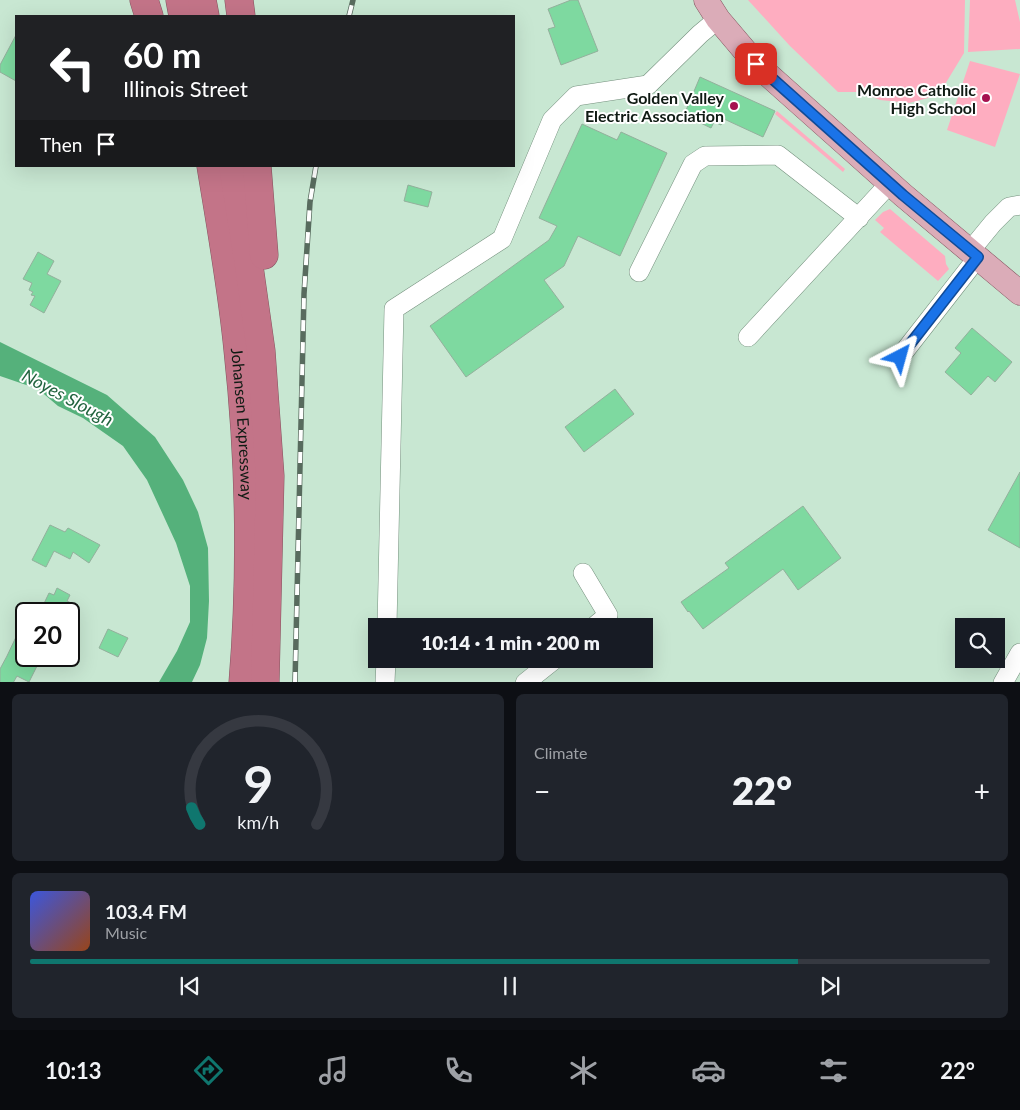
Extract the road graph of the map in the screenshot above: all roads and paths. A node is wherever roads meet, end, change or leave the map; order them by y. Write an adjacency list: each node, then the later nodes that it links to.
1 (144, 0): 6 (highway)
2 (180, 0): 7 (highway)
3 (202, 0): 8 (highway)
4 (239, 0): 9 (highway)
5 (712, 10): 14 (main road); 25 (street)
6 (149, 15)
7 (183, 15)
8 (205, 15)
9 (241, 15)
10 (191, 167): 21 (highway)
11 (211, 167): 21 (highway, Johansen Expressway)
12 (233, 167): 23 (highway, Johansen Expressway)
13 (257, 167): 23 (highway)
14 (890, 183): 16 (street); 17 (main road)
15 (1020, 205): 17 (street)
16 (859, 218): 18 (street); 20 (street)
17 (974, 254): 19 (main road); 22 (street)
18 (640, 272)
19 (1020, 293)
20 (748, 337)
21 (238, 347): 30 (highway, Johansen Expressway)
22 (900, 357)
23 (270, 476): 31 (highway, Johansen Expressway)
24 (583, 573): 26 (street)
25 (387, 618)
26 (604, 618)
27 (1020, 653): 34 (street)
28 (386, 668): 32 (street)
29 (543, 668): 33 (street)
30 (243, 682)
31 (264, 682)
32 (385, 682)
33 (525, 682)
34 (1002, 682)

